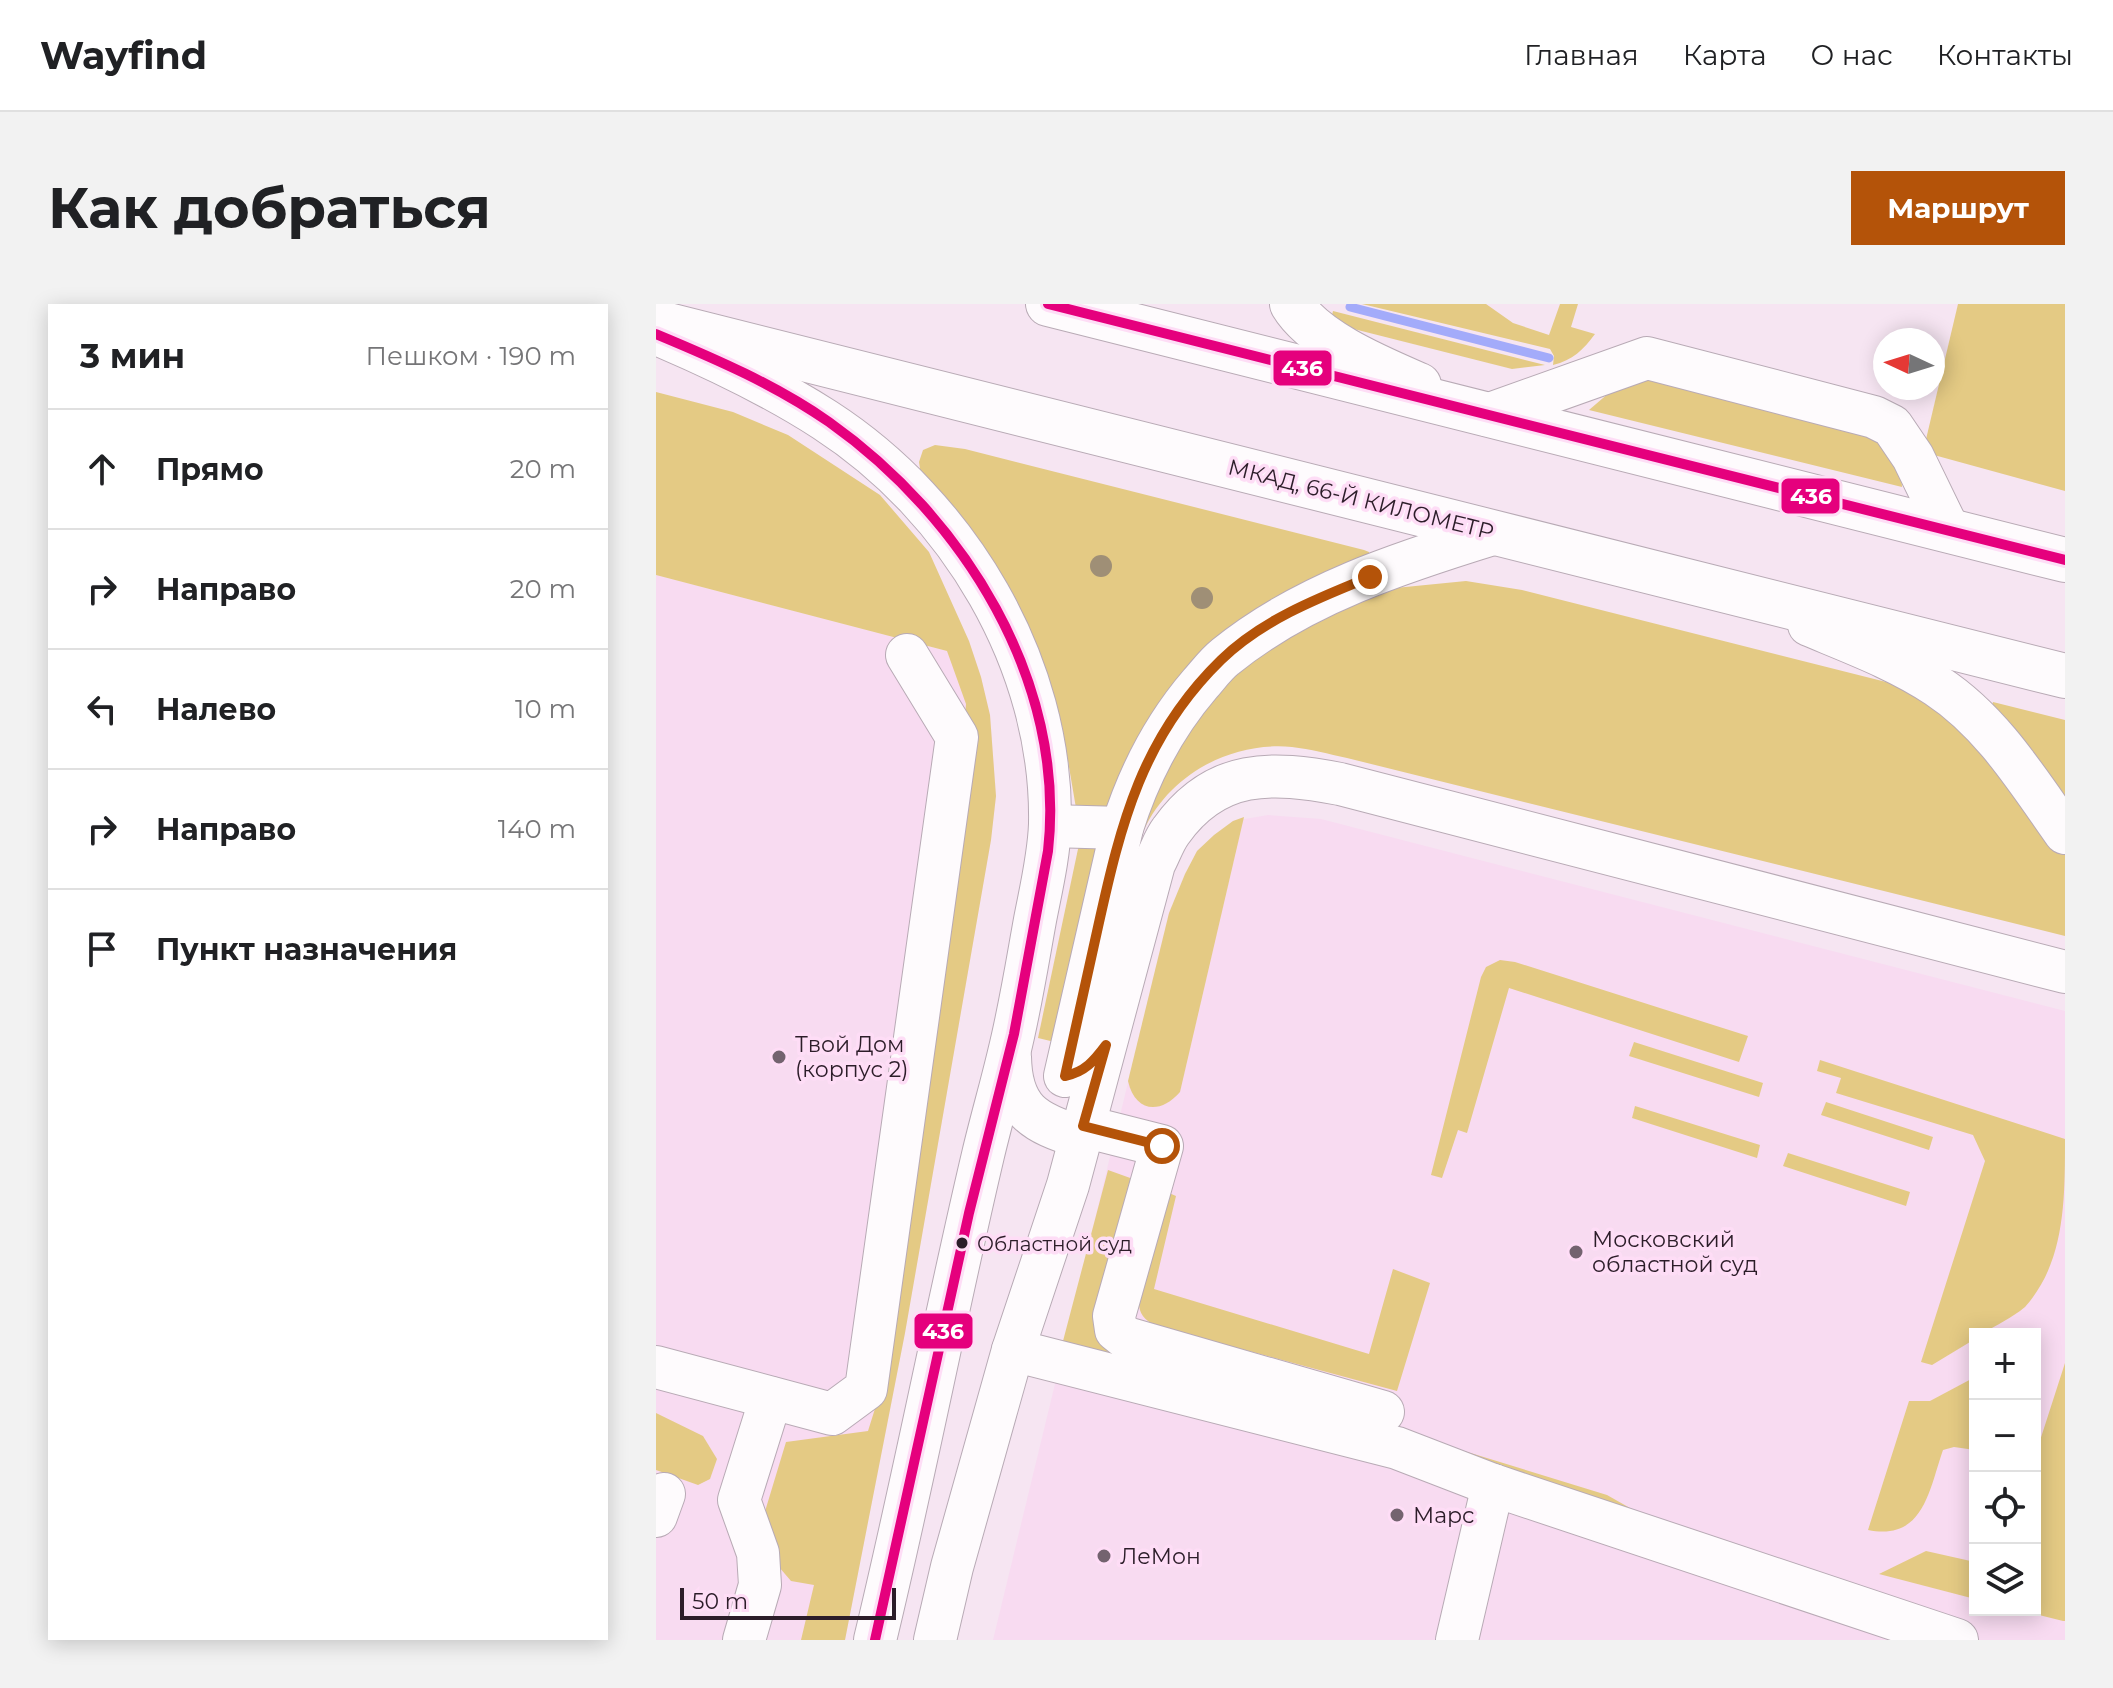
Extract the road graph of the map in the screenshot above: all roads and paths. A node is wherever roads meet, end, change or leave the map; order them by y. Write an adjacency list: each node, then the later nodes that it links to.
1 (1048, 304): 5 (main road)
2 (1292, 304): 5 (main road)
3 (656, 322): 7 (main road, МКАД, 66-Й КИЛОМЕТР)
4 (656, 334): 12 (street)
5 (1487, 415): 6 (main road); 6 (street)
6 (1949, 531): 8 (main road)
7 (1496, 533): 9 (main road, МКАД, 66-Й КИЛОМЕТР); 13 (street)
8 (2065, 560)
9 (1696, 583): 11 (main road, МКАД, 66-Й КИЛОМЕТР); 14 (street)
10 (907, 655): 22 (street)
11 (2065, 676)
12 (1050, 826): 13 (street); 16 (street)
13 (1122, 828): 18 (street)
14 (2065, 833)
15 (2065, 972): 17 (street)
16 (1013, 1037): 18 (street); 19 (street); 26 (street)
17 (1106, 1045): 18 (street); 19 (street)
18 (1065, 1076)
19 (1082, 1132): 20 (street); 23 (street)
20 (1013, 1350): 24 (street); 27 (street)
21 (656, 1367): 22 (street)
22 (771, 1398): 25 (street)
23 (1383, 1412)
24 (1493, 1485): 28 (street); 29 (street)
25 (744, 1640)
26 (875, 1640)
27 (935, 1640)
28 (1457, 1640)
29 (1957, 1640)

